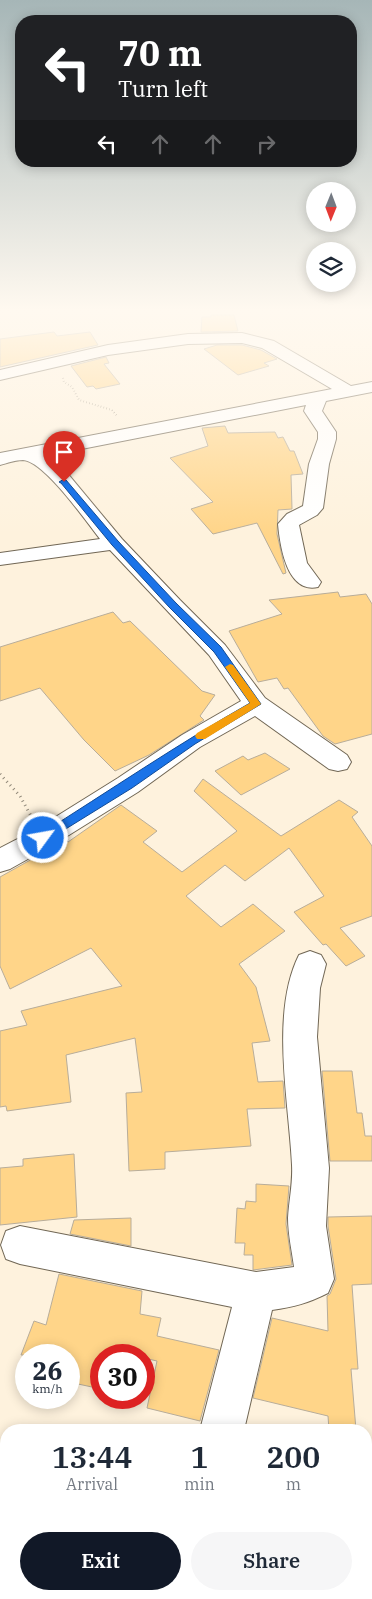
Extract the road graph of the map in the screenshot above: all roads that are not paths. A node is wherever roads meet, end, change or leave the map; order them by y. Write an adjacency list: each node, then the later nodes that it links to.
1 (336, 385): 3 (street)
2 (372, 387): 3 (street)
3 (347, 391): 4 (street)
4 (318, 398): 5 (street); 9 (street)
5 (28, 455): 6 (street); 7 (street)
6 (0, 459)
7 (115, 543): 8 (street); 10 (street)
8 (0, 559)
9 (310, 582)
10 (256, 704): 11 (street); 12 (street)
11 (338, 762)
12 (0, 861)
13 (310, 964): 15 (street)
14 (20, 1245): 15 (street)
15 (256, 1292): 16 (street)
16 (223, 1424)

